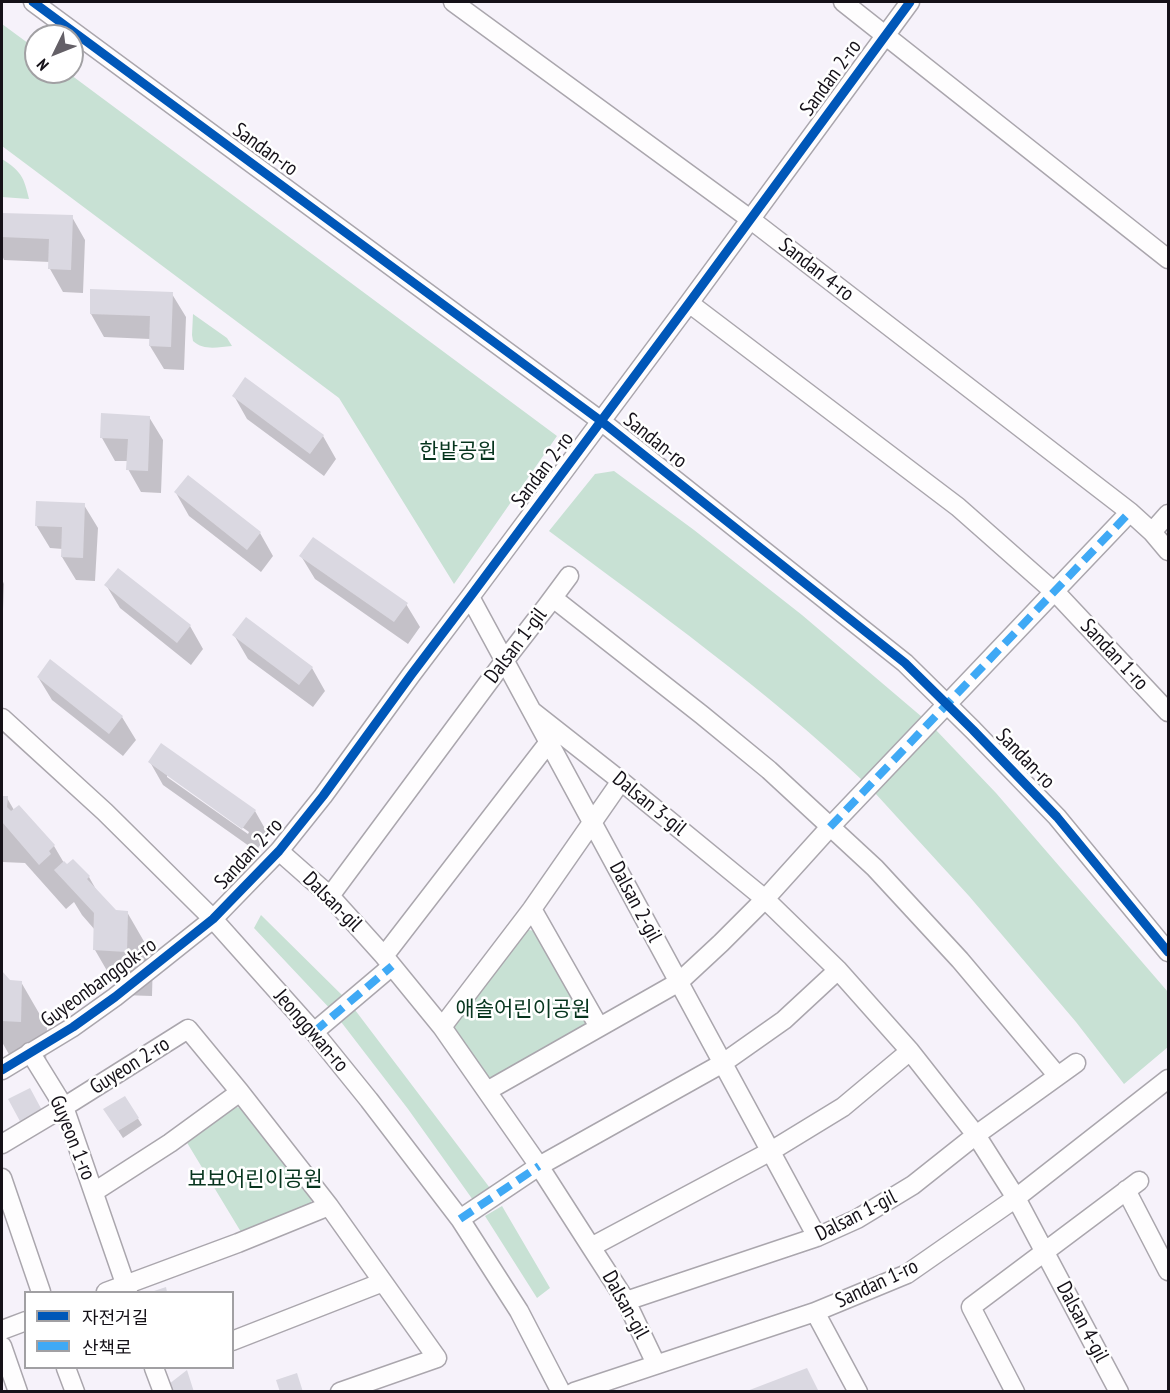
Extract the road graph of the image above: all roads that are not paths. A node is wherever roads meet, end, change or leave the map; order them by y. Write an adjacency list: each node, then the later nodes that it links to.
1 (33, 2): 9 (street, Sandan-ro)
2 (453, 2): 6 (street, Sandan 4-ro)
3 (843, 2): 5 (street, Sandan 2-ro)
4 (910, 2): 5 (street, Sandan 2-ro)
5 (886, 34): 6 (street, Sandan 2-ro); 7 (street, Sandan 2-ro)
6 (750, 219): 8 (street, Sandan 2-ro); 10 (street, Sandan 4-ro)
7 (1168, 259)
8 (689, 303): 9 (street, Sandan 2-ro); 20 (street, Sandan 1-ro)
9 (601, 421): 15 (street, Sandan 2-ro); 18 (street, Sandan-ro)
10 (1130, 512): 12 (street, Sandan 4-ro); 18 (street)
11 (1168, 514): 12 (street)
12 (1152, 532): 13 (street, Sandan 4-ro)
13 (1168, 551)
14 (569, 576): 16 (street)
15 (470, 597): 17 (street, Dalsan 2-gil); 26 (street, Sandan 2-ro)
16 (543, 611): 17 (street, Dalsan 1-gil); 25 (street, Dalsan 1-gil)
17 (505, 660): 19 (street, Dalsan 2-gil); 27 (street, Dalsan 1-gil)
18 (947, 704): 25 (street); 31 (street, Sandan-ro)
19 (532, 711): 22 (street, Dalsan 2-gil); 23 (street, Dalsan 3-gil)
20 (1168, 712)
21 (2, 718): 30 (street, Jeonggwan-ro)
22 (549, 741): 24 (street, Dalsan 2-gil); 32 (street)
23 (621, 781): 24 (street); 28 (street, Dalsan 3-gil)
24 (592, 822): 29 (street); 34 (street, Dalsan 2-gil)
25 (830, 827): 28 (street); 43 (street, Dalsan 1-gil)
26 (279, 851): 27 (street, Dalsan-gil); 30 (street, Sandan 2-ro)
27 (330, 896): 32 (street, Dalsan-gil)
28 (765, 898): 33 (street, Dalsan 3-gil); 34 (street)
29 (532, 909): 35 (street); 36 (street)
30 (213, 919): 37 (street, Jeonggwan-ro); 38 (street, Guyeonbanggok-ro)
31 (1168, 952)
32 (388, 961): 35 (street, Dalsan-gil); 37 (street)
33 (838, 970): 39 (street, Dalsan 3-gil); 41 (street)
34 (679, 982): 36 (street); 41 (street, Dalsan 2-gil)
35 (442, 1027): 45 (street, Dalsan-gil)
36 (599, 1027): 45 (street)
37 (314, 1032): 56 (street, Jeonggwan-ro)
38 (30, 1052): 42 (street, Guyeonbanggok-ro); 47 (street, Guyeon 1-ro)
39 (910, 1052): 48 (street, Dalsan 3-gil); 50 (street)
40 (1076, 1062): 43 (street, Dalsan 1-gil)
41 (723, 1063): 50 (street, Dalsan 2-gil); 51 (street)
42 (2, 1070)
43 (1057, 1075): 48 (street, Dalsan 1-gil)
44 (1168, 1079): 54 (street, Sandan 1-ro)
45 (487, 1091): 51 (street, Dalsan-gil)
46 (240, 1092): 47 (street, Guyeon 2-ro); 53 (street, Guyeon 1-ro); 55 (street, Guyeon 2-ro)
47 (64, 1107): 49 (street, Guyeon 2-ro); 53 (street, Guyeon 1-ro)
48 (976, 1135): 54 (street, Dalsan 3-gil); 57 (street, Dalsan 1-gil)
49 (2, 1144)
50 (771, 1150): 57 (street, Dalsan 2-gil); 58 (street, Dalsan-gil)
51 (539, 1166): 56 (street); 58 (street, Dalsan-gil)
52 (2, 1178): 63 (street)
53 (94, 1192): 62 (street, Guyeon 1-ro)
54 (1016, 1197): 59 (street, Dalsan 4-gil); 65 (street, Sandan 1-ro)
55 (329, 1206): 61 (street, Guyeon 2-ro); 62 (street)
56 (460, 1218): 77 (street, Jeonggwan-ro)
57 (818, 1237): 64 (street, Dalsan 1-gil)
58 (591, 1247): 64 (street, Dalsan-gil)
59 (1045, 1252): 60 (street); 80 (street); 81 (street, Dalsan 4-gil)
60 (1168, 1271)
61 (383, 1282): 68 (street); 76 (street, Guyeon 2-ro)
62 (127, 1289)
63 (40, 1291)
64 (626, 1301): 70 (street, Dalsan-gil)
65 (815, 1312): 70 (street, Sandan 1-ro); 79 (street)
66 (24, 1322): 67 (street)
67 (2, 1330)
68 (234, 1340)
69 (2, 1347): 73 (street)
70 (656, 1364): 78 (street, Sandan 1-ro)
71 (66, 1369): 74 (street)
72 (158, 1369): 75 (street)
73 (18, 1392)
74 (75, 1392)
75 (163, 1392)
76 (340, 1392)
77 (561, 1392)
78 (574, 1392)
79 (858, 1392)
80 (1015, 1392)
81 (1119, 1392)

